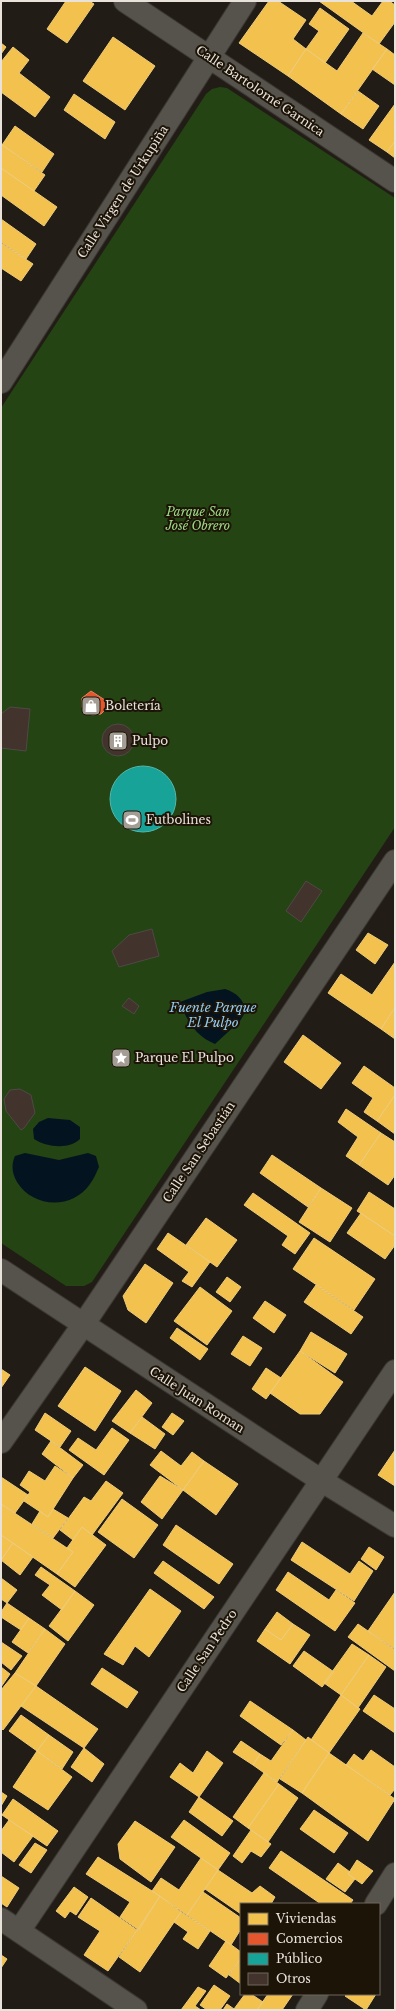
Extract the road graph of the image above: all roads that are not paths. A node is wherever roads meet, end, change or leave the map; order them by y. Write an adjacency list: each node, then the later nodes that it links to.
1 (125, 1): 3 (street, Calle Bartolomé Garnica)
2 (245, 1): 3 (street, Calle Virgen de Urkupiña)
3 (209, 57): 4 (street, Calle Bartolomé Garnica); 5 (street, Calle Virgen de Urkupiña)
4 (395, 181)
5 (1, 382)
6 (392, 872): 8 (street, Calle San Sebastián)
7 (1, 1270): 8 (street, Calle Juan Roman)
8 (83, 1325): 10 (street, Calle San Sebastián); 11 (street, Calle Juan Roman)
9 (395, 1371): 11 (street, Calle San Pedro)
10 (1, 1442)
11 (322, 1481): 12 (street, Calle Juan Roman); 16 (street, Calle San Pedro)
12 (395, 1526)
13 (395, 1874): 14 (street)
14 (377, 1903)
15 (1, 1919): 16 (street)
16 (19, 1931): 18 (street)
17 (316, 1995): 19 (street)
18 (136, 2010)
19 (307, 2010)

